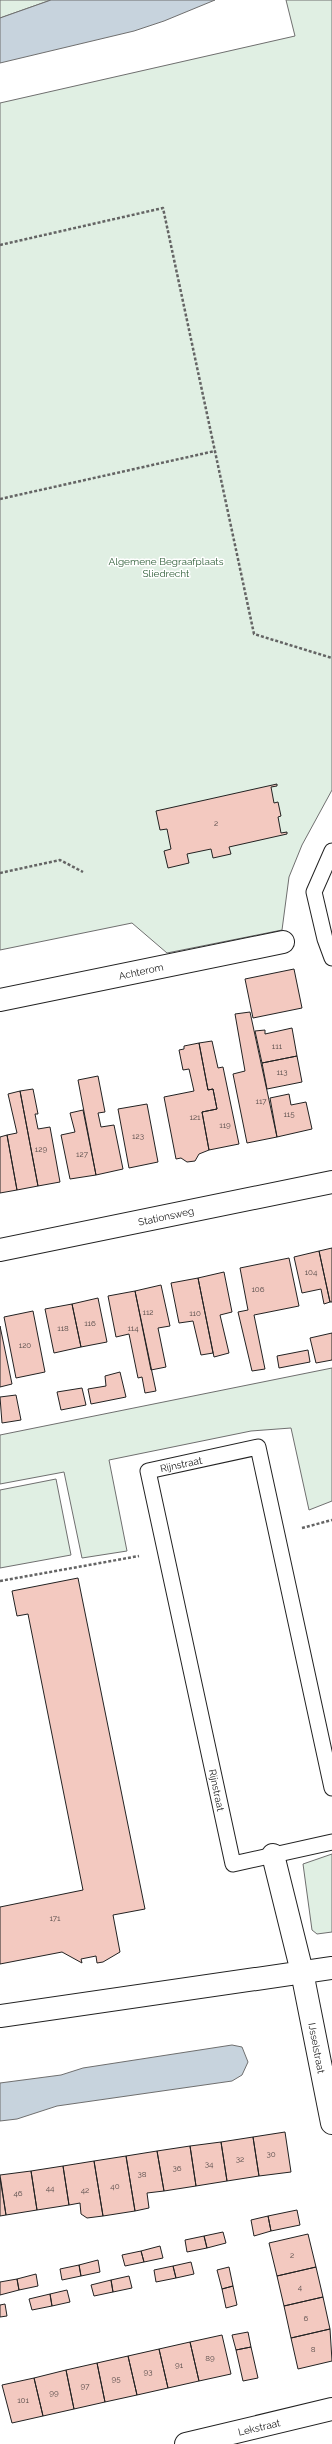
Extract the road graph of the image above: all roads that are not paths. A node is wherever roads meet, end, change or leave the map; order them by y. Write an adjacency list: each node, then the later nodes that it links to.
1 (332, 851): 3 (lane)
2 (283, 942): 4 (street, Achterom)
3 (332, 958)
4 (0, 1000)
5 (332, 1182): 6 (street, Stationsweg)
6 (0, 1250)
7 (332, 1788): 9 (lane, Rijnstraat)
8 (332, 1842): 9 (lane, Rijnstraat)
9 (273, 1855): 11 (street)
10 (332, 1968): 11 (street)
11 (302, 1972): 12 (street); 13 (street, IJsselstraat)
12 (0, 2016)
13 (332, 2123)
14 (332, 2409): 15 (street, Lekstraat)
15 (186, 2444)

